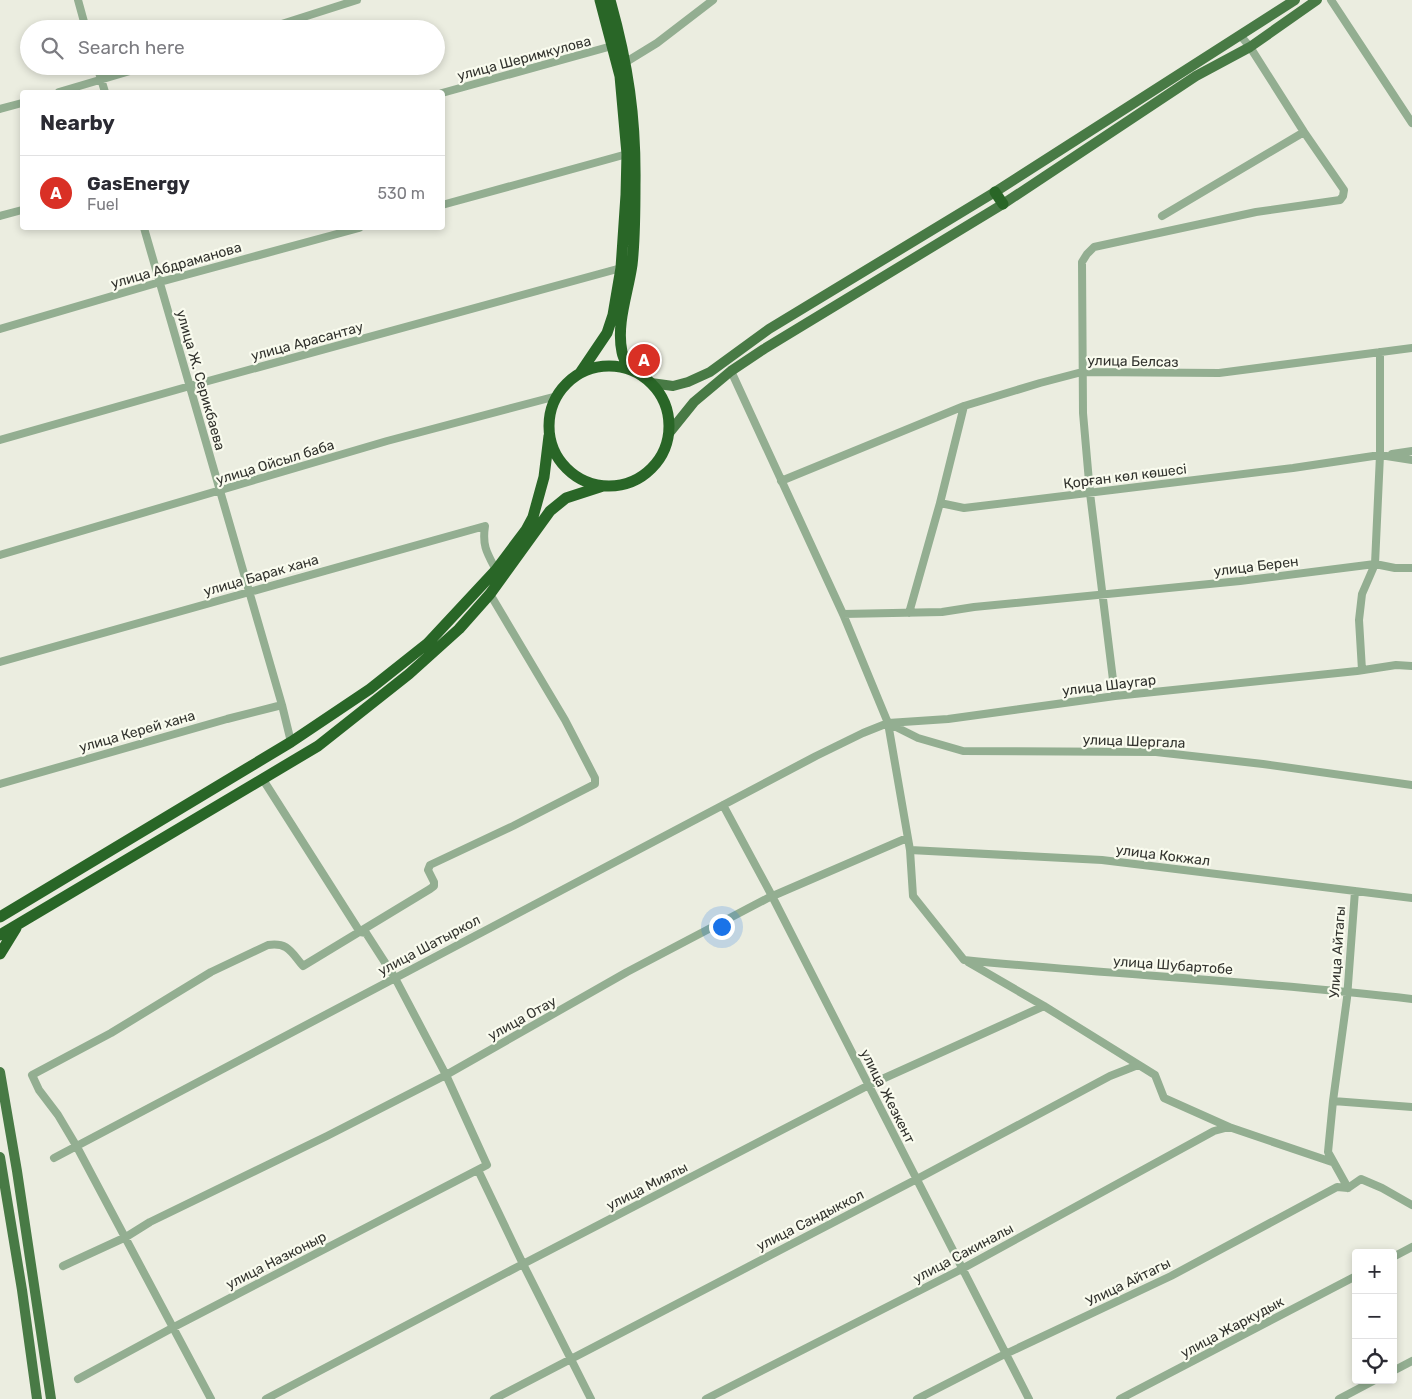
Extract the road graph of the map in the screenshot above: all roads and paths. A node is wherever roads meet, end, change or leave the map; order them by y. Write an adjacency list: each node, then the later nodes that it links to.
1 (78, 0): 9 (street)
2 (357, 0): 10 (street)
3 (600, 0): 12 (highway)
4 (610, 0): 14 (highway)
5 (713, 0): 14 (street)
6 (1295, 0): 11 (main road)
7 (1317, 0): 13 (main road)
8 (1331, 0): 23 (street)
9 (84, 20)
10 (294, 20)
11 (1240, 35): 13 (street); 26 (main road)
12 (612, 46): 20 (street, улица Шеримкулова); 25 (highway)
13 (1250, 47): 24 (street); 28 (main road)
14 (626, 62): 39 (highway)
15 (99, 75): 17 (street)
16 (119, 75): 17 (street)
17 (101, 81): 18 (street); 19 (street)
18 (67, 90)
19 (104, 90)
20 (445, 92)
21 (20, 104): 22 (street)
22 (0, 109)
23 (1412, 123)
24 (1304, 132): 31 (street); 41 (street)
25 (627, 154): 27 (street); 34 (highway)
26 (995, 192): 28 (highway); 43 (main road)
27 (445, 204)
28 (1003, 204): 40 (main road)
29 (20, 211): 30 (street)
30 (0, 216)
31 (1162, 216)
32 (145, 230): 35 (street, улица Ж. Серикбаева)
33 (352, 230): 35 (street, улица Абдраманова)
34 (621, 268): 42 (highway); 44 (street, улица Арасантау)
35 (160, 282): 36 (street, улица Абдраманова); 44 (street, улица Ж. Серикбаева)
36 (0, 329)
37 (1412, 348): 38 (street, улица Белсаз)
38 (1380, 352): 41 (street, улица Белсаз); 51 (street)
39 (629, 370): 42 (highway); 43 (highway)
40 (731, 372): 47 (main road); 53 (street)
41 (1082, 372): 46 (street, улица Белсаз); 56 (street)
42 (580, 373): 45 (highway)
43 (651, 383): 47 (highway)
44 (190, 386): 49 (street, улица Арасантау); 55 (street, улица Ж. Серикбаева)
45 (557, 396): 48 (highway); 55 (street, улица Ойсыл баба)
46 (964, 406): 53 (street, улица Белсаз); 57 (street)
47 (669, 433): 54 (highway)
48 (549, 436): 54 (highway); 61 (highway)
49 (0, 440)
50 (1412, 451): 51 (street)
51 (1380, 455): 52 (street, Қорған көл көшесі); 56 (street, Қорған көл көшесі); 59 (street)
52 (1412, 460)
53 (781, 481): 66 (street)
54 (603, 486): 63 (highway)
55 (220, 491): 58 (street, улица Ойсыл баба); 62 (street, улица Ж. Серикбаева)
56 (1090, 493): 57 (street, Қорған көл көшесі); 64 (street)
57 (940, 503): 65 (street)
58 (0, 555)
59 (1375, 564): 60 (street, улица Берен); 64 (street, улица Берен); 69 (street)
60 (1412, 568)
61 (496, 570): 62 (street, улица Барак хана); 73 (highway)
62 (249, 591): 67 (street, улица Барак хана); 71 (street, улица Ж. Серикбаева)
63 (490, 594): 75 (highway); 86 (street)
64 (1102, 594): 65 (street, улица Берен); 70 (street)
65 (909, 613): 66 (street, улица Берен)
66 (843, 614): 72 (street)
67 (0, 662)
68 (1412, 666): 69 (street, улица Шаугар)
69 (1362, 670): 70 (street, улица Шаугар)
70 (1115, 696): 72 (street, улица Шаугар)
71 (282, 705): 73 (street, улица Ж. Серикбаева); 76 (street, улица Керей хана)
72 (888, 723): 74 (street, улица Шаугар); 77 (street, улица Шергала); 79 (street)
73 (291, 742): 84 (highway)
74 (816, 756): 78 (street, улица Шатыркол)
75 (262, 778): 85 (highway); 86 (street)
76 (0, 784)
77 (1412, 785)
78 (723, 805): 82 (street, улица Жезкент); 90 (street, улица Шатыркол)
79 (907, 838): 80 (street); 82 (street, улица Отау)
80 (910, 850): 81 (street, улица Кокжал); 89 (street)
81 (1354, 891): 83 (street, улица Кокжал); 91 (street, Улица Айтагы)
82 (772, 896): 96 (street, улица Отау); 97 (street, улица Жезкент)
83 (1412, 898)
84 (1, 916)
85 (18, 924): 87 (highway); 88 (highway)
86 (360, 932): 90 (street); 101 (street)
87 (0, 935)
88 (0, 954)
89 (964, 960): 91 (street, улица Шубартобе); 93 (street)
90 (394, 978): 96 (street); 101 (street, улица Шатыркол)
91 (1347, 992): 92 (street, улица Шубартобе); 98 (street, Улица Айтагы)
92 (1412, 999)
93 (1044, 1006): 94 (street); 97 (street, улица Миялы)
94 (1138, 1065): 100 (street); 106 (street, улица Сандыккол)
95 (0, 1072): 124 (main road)
96 (446, 1075): 105 (street, улица Назконыр); 109 (street, улица Отау)
97 (869, 1085): 106 (street, улица Жезкент); 112 (street, улица Миялы)
98 (1333, 1101): 99 (street); 104 (street, Улица Айтагы)
99 (1412, 1107)
100 (1229, 1127): 104 (street); 114 (street, улица Сакиналы)
101 (76, 1147): 103 (street, улица Шатыркол); 109 (street)
102 (0, 1158): 123 (main road)
103 (54, 1158)
104 (1332, 1162): 107 (street, Улица Айтагы)
105 (478, 1170): 112 (street); 116 (street, улица Назконыр)
106 (917, 1179): 114 (street, улица Жезкент); 118 (street, улица Сандыккол)
107 (1348, 1188): 108 (street, Улица Айтагы); 117 (street, Улица Айтагы)
108 (1412, 1205)
109 (126, 1237): 113 (street, улица Отау); 116 (street)
110 (1412, 1247): 111 (street)
111 (1397, 1255)
112 (523, 1264): 118 (street); 126 (street, улица Миялы)
113 (63, 1266)
114 (962, 1268): 117 (street, улица Жезкент); 129 (street, улица Сакиналы)
115 (1352, 1278): 132 (street, улица Жаркудык)
116 (174, 1327): 121 (street, улица Назконыр); 125 (street)
117 (1006, 1354): 130 (street, Улица Айтагы); 131 (street, улица Жезкент)
118 (571, 1359): 127 (street, улица Сандыккол); 128 (street)
119 (1412, 1362): 120 (street)
120 (1397, 1369)
121 (78, 1379)
122 (1368, 1384): 133 (street)
123 (38, 1399)
124 (51, 1399)
125 (211, 1399)
126 (266, 1399)
127 (494, 1399)
128 (592, 1399)
129 (706, 1399)
130 (917, 1399)
131 (1029, 1399)
132 (1120, 1399)
133 (1339, 1399)

